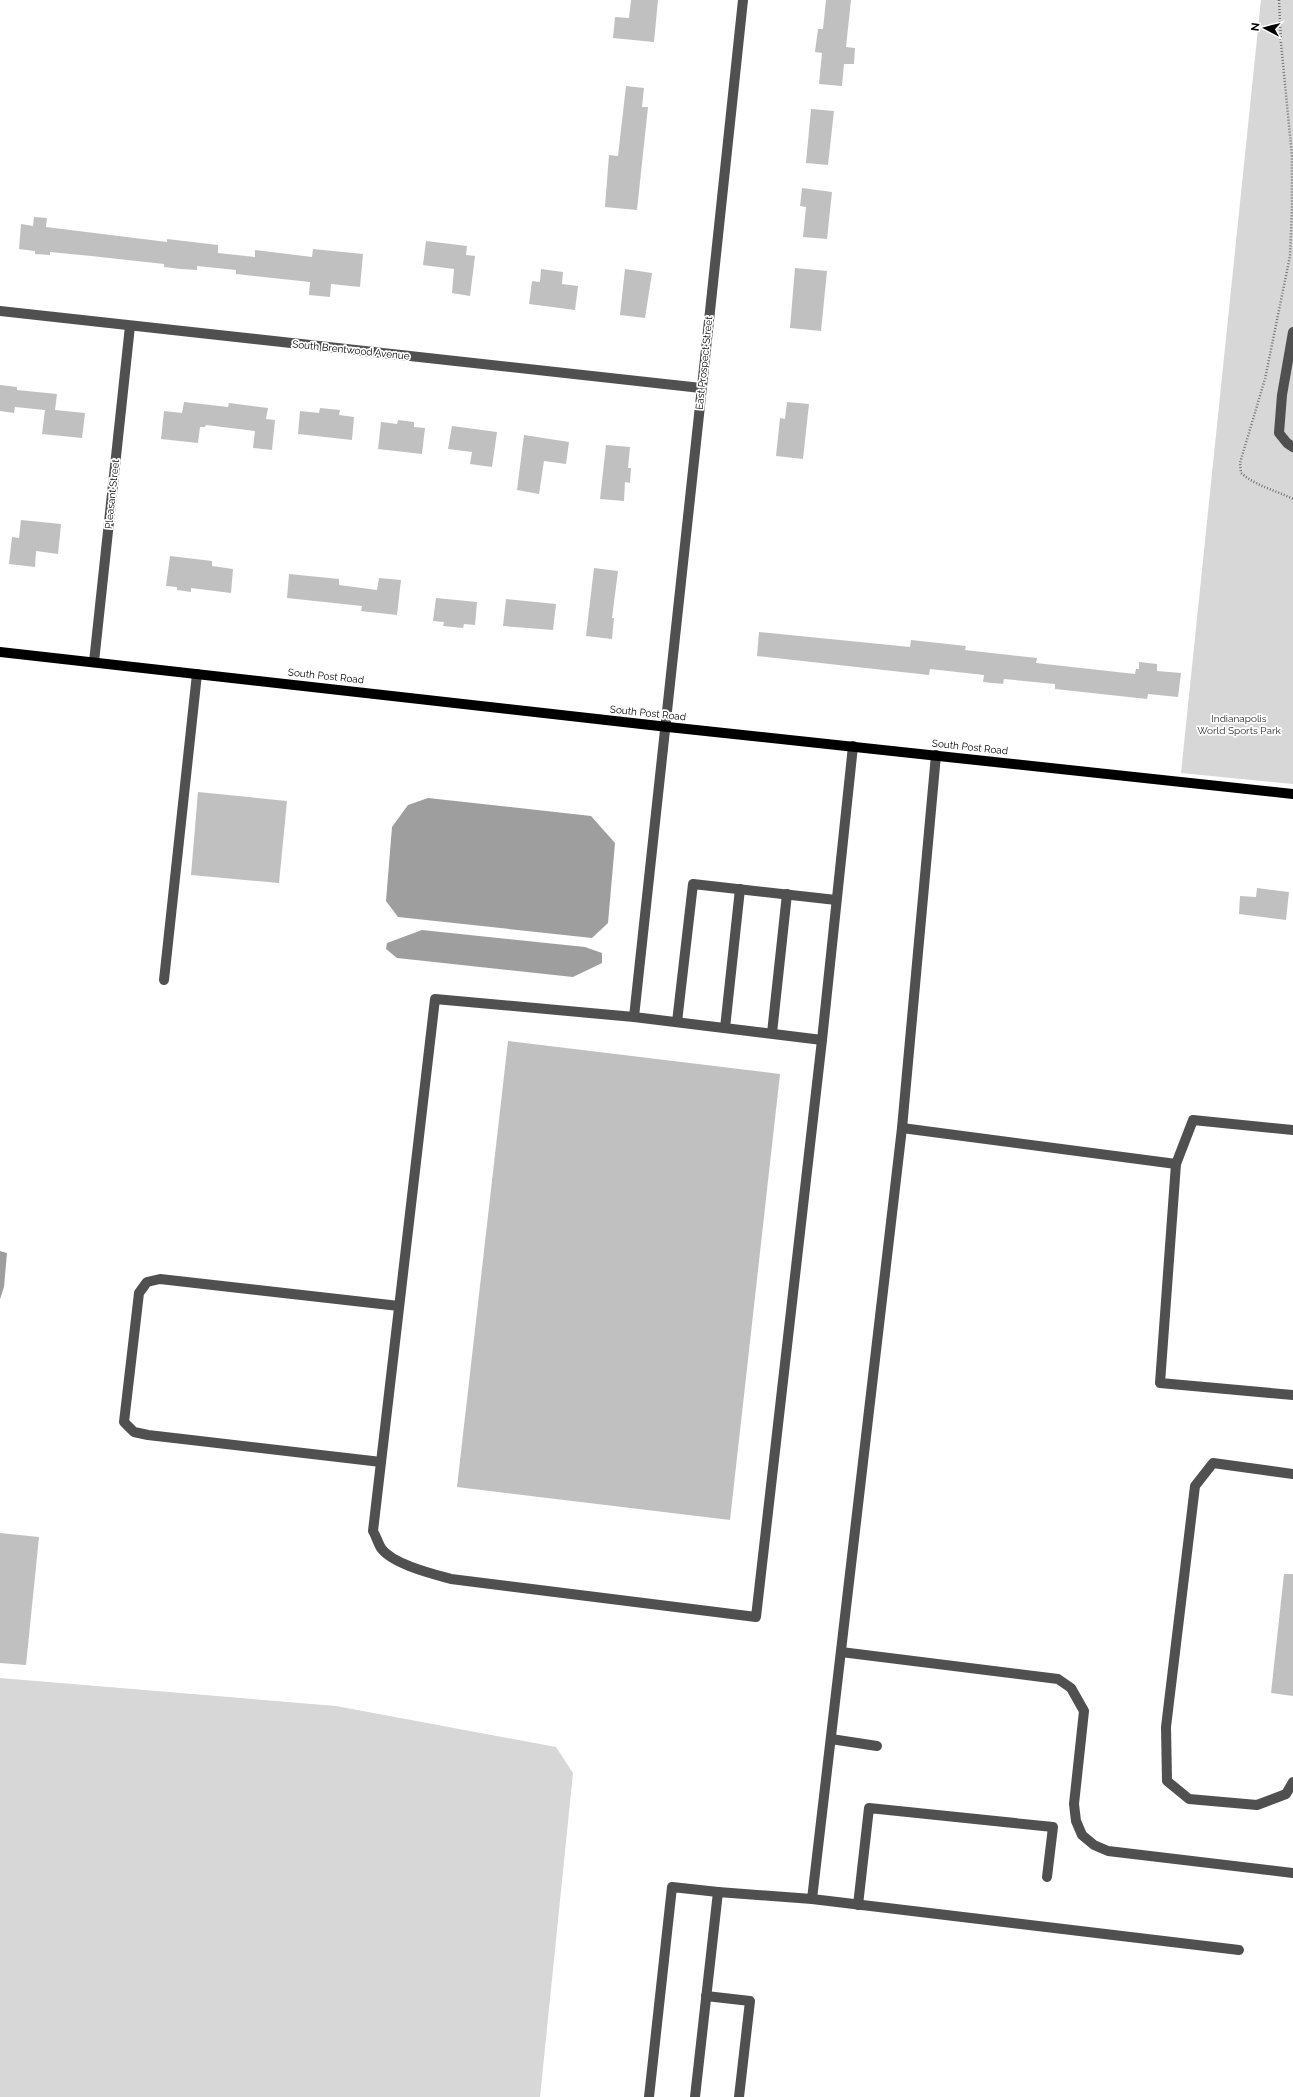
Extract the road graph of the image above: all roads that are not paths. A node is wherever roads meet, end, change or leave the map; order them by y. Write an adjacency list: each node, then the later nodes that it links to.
1 (743, 0): 5 (street, East Prospect Street)
2 (0, 311): 3 (street, South Brentwood Avenue)
3 (130, 326): 5 (street, South Brentwood Avenue); 8 (street, Pleasant Street)
4 (1293, 332): 6 (street)
5 (701, 388): 10 (street, East Prospect Street)
6 (1293, 447)
7 (0, 652): 8 (main road, South Post Road)
8 (94, 662): 9 (main road, South Post Road)
9 (197, 674): 10 (main road, South Post Road); 17 (street)
10 (668, 727): 11 (main road, South Post Road); 18 (street, East Prospect Street)
11 (853, 746): 12 (main road, South Post Road); 16 (street)
12 (936, 755): 13 (main road, South Post Road); 23 (street)
13 (1293, 794)
14 (740, 889): 15 (street); 19 (street); 20 (street)
15 (787, 894): 16 (street); 21 (street)
16 (836, 900): 22 (street)
17 (164, 980)
18 (634, 1017): 19 (street); 26 (street)
19 (677, 1022): 20 (street)
20 (725, 1028): 21 (street)
21 (772, 1034): 22 (street)
22 (822, 1040): 28 (street)
23 (902, 1128): 25 (street); 30 (street)
24 (1293, 1130): 25 (street)
25 (1176, 1164): 27 (street)
26 (399, 1306): 28 (street); 28 (street)
27 (1293, 1395)
28 (381, 1462)
29 (1293, 1474): 33 (street)
30 (841, 1652): 31 (street); 34 (street)
31 (831, 1739): 32 (street); 37 (street)
32 (877, 1746)
33 (1293, 1782)
34 (1293, 1873)
35 (1047, 1877): 38 (street)
36 (718, 1892): 37 (street); 40 (street); 41 (street)
37 (812, 1899): 38 (street)
38 (858, 1905): 39 (street)
39 (1239, 1950)
40 (706, 1996): 42 (street); 43 (street)
41 (649, 2097)
42 (695, 2097)
43 (739, 2097)

